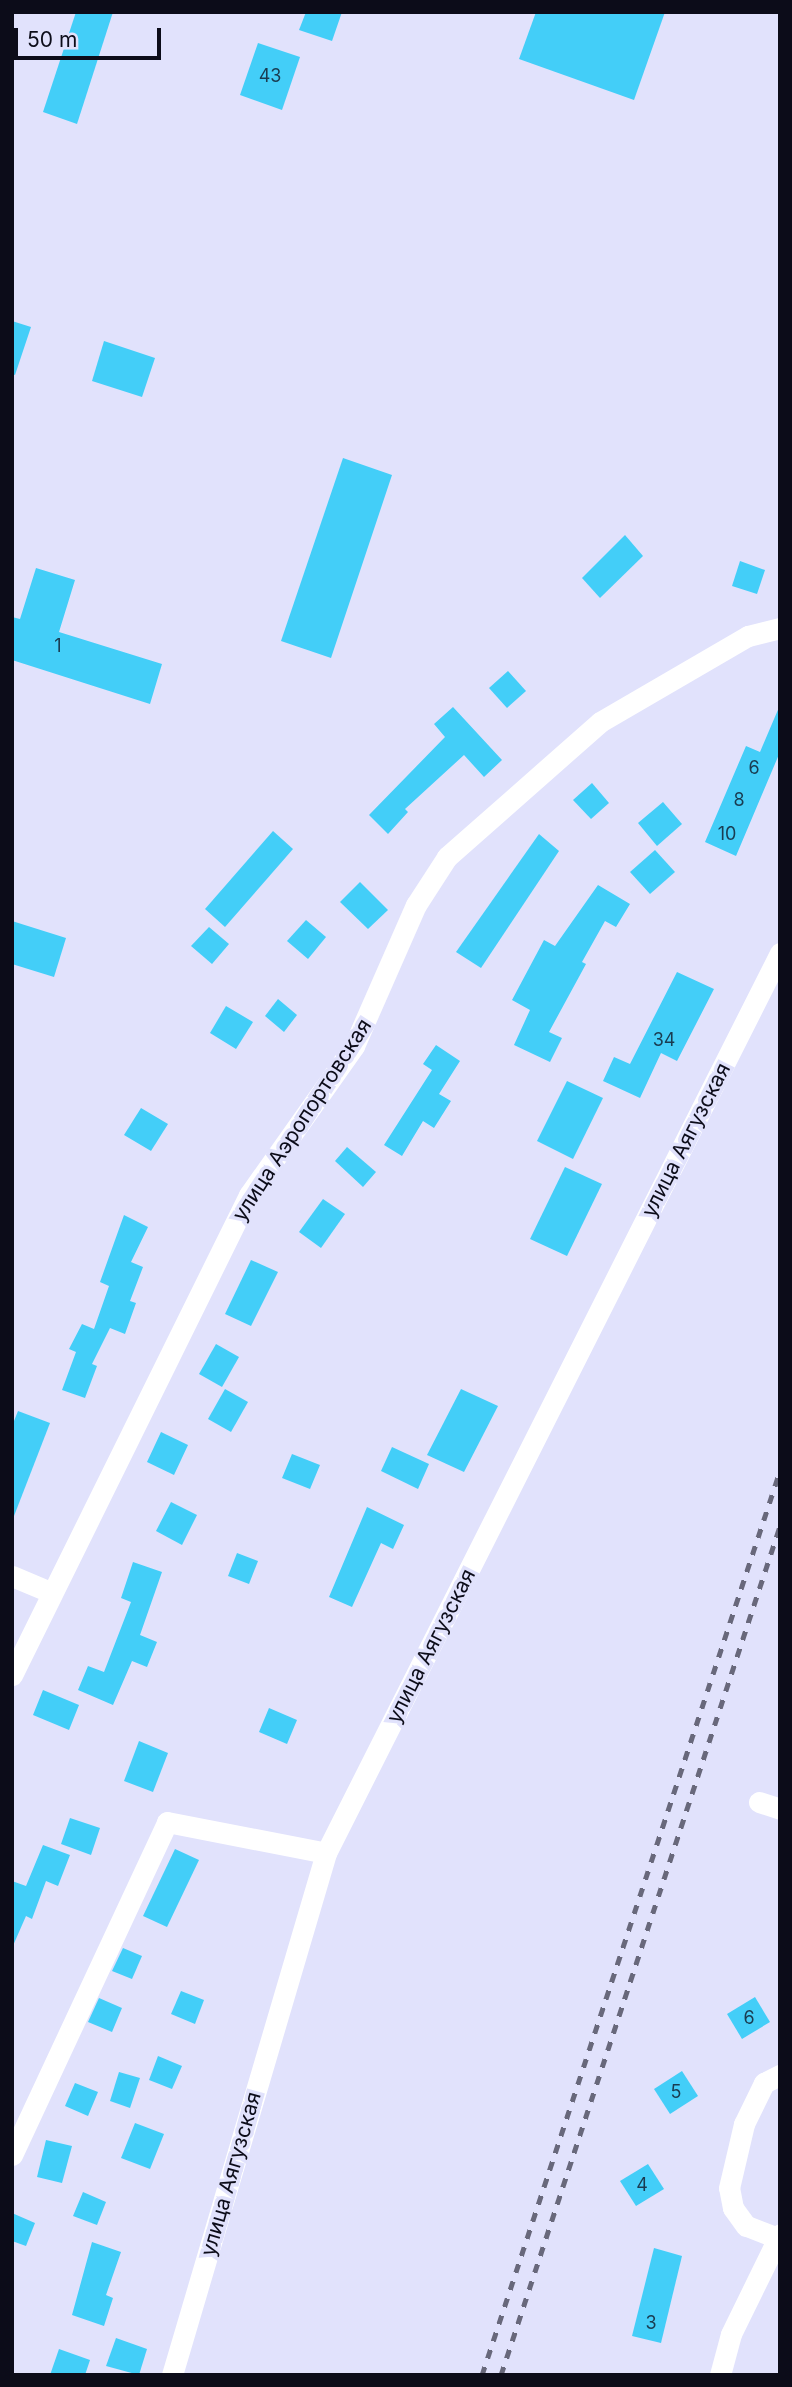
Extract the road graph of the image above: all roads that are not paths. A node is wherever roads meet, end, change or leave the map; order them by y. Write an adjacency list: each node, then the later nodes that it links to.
1 (780, 628): 4 (street, улица Аэропортовская)
2 (780, 953): 8 (street, улица Аягузская)
3 (12, 1576): 4 (street)
4 (50, 1592): 5 (street, улица Аэропортовская)
5 (12, 1675)
6 (759, 1802): 7 (street)
7 (780, 1809)
8 (326, 1853): 10 (street); 12 (street, улица Аягузская)
9 (780, 2075): 11 (street)
10 (12, 2155)
11 (779, 2236): 13 (street)
12 (172, 2375)
13 (720, 2375)

